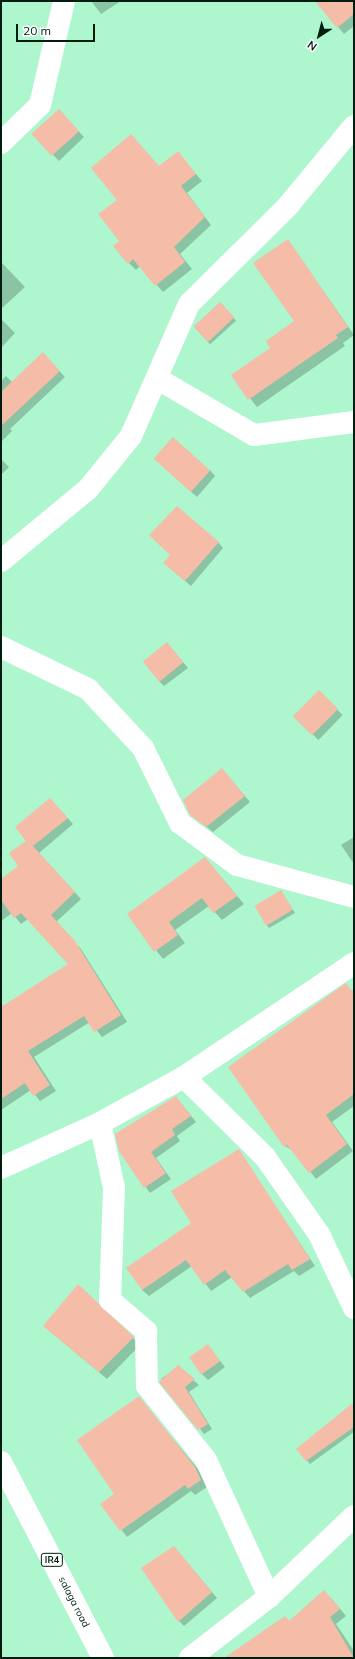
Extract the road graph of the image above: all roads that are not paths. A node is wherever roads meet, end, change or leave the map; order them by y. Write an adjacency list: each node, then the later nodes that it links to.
1 (64, 1): 3 (street)
2 (354, 126): 4 (street)
3 (1, 143)
4 (158, 379): 5 (street); 6 (street)
5 (354, 422)
6 (1, 561)
7 (1, 647): 8 (street)
8 (354, 897)
9 (354, 963): 10 (street)
10 (184, 1077): 11 (street); 13 (street)
11 (100, 1123): 12 (street); 16 (street)
12 (1, 1168)
13 (354, 1308)
14 (2, 1464): 17 (street, salaga road / IR4)
15 (350, 1527): 16 (street)
16 (269, 1598): 18 (street)
17 (103, 1658)
18 (190, 1658)

